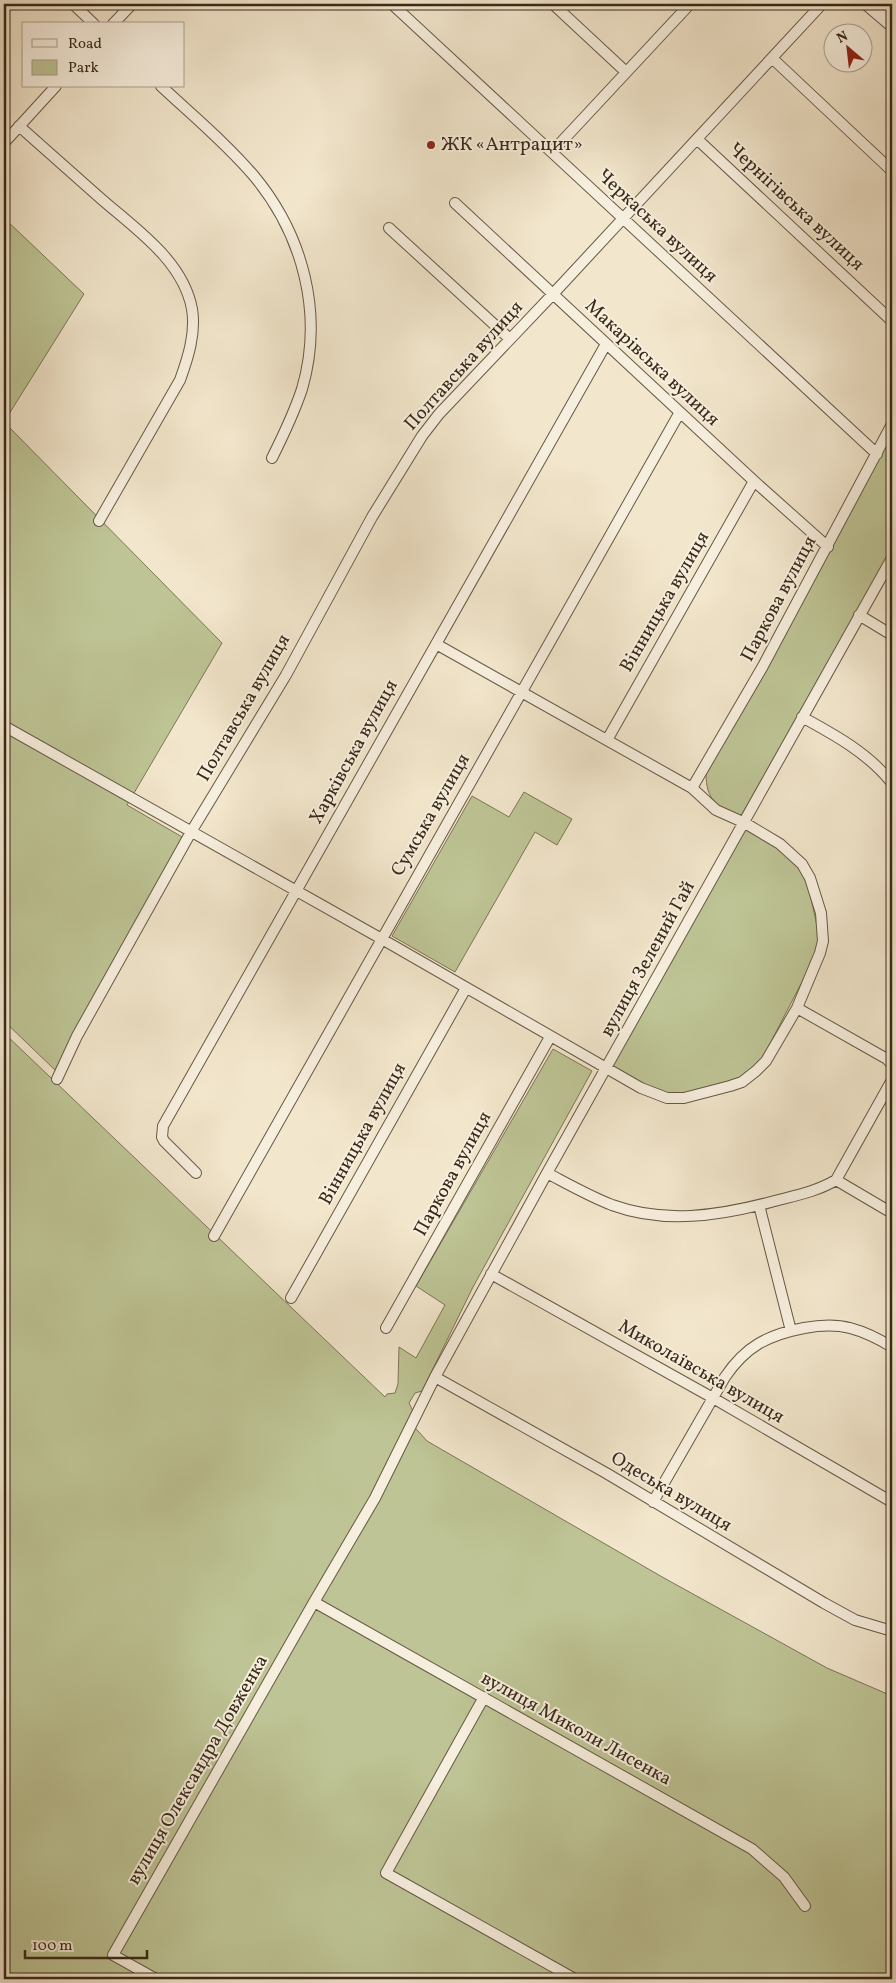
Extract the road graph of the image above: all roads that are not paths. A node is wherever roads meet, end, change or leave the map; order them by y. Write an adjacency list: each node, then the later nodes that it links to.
1 (73, 4): 10 (street)
2 (132, 4): 11 (street)
3 (392, 4): 20 (street, Черкаська вулиця)
4 (553, 4): 14 (street)
5 (690, 4): 14 (street)
6 (822, 4): 13 (street, Полтавська вулиця)
7 (865, 4): 12 (street)
8 (877, 4): 9 (street)
9 (892, 17)
10 (92, 22)
11 (115, 22)
12 (892, 28)
13 (772, 58): 18 (street, Полтавська вулиця); 21 (street)
14 (626, 72): 20 (street)
15 (54, 88): 17 (street)
16 (163, 88): 32 (street)
17 (19, 126): 19 (street); 34 (street)
18 (697, 139): 23 (street, Полтавська вулиця); 26 (street, Чернігівська вулиця)
19 (4, 143)
20 (552, 152): 23 (street, Черкаська вулиця)
21 (892, 171)
22 (455, 203): 25 (street, Макарівська вулиця)
23 (624, 218): 25 (street, Полтавська вулиця); 31 (street, Черкаська вулиця)
24 (389, 228): 27 (street)
25 (553, 294): 27 (street, Полтавська вулиця); 28 (street, Макарівська вулиця)
26 (892, 321)
27 (510, 339): 47 (street, Полтавська вулиця)
28 (606, 344): 29 (street, Макарівська вулиця); 39 (street, Харківська вулиця)
29 (680, 412): 33 (street, Макарівська вулиця); 40 (street, Сумська вулиця)
30 (892, 424): 31 (street, Паркова вулиця)
31 (877, 454): 35 (street, Паркова вулиця)
32 (272, 458)
33 (754, 481): 35 (street, Макарівська вулиця); 43 (street, Вінницька вулиця)
34 (99, 521)
35 (828, 546): 45 (street, Паркова вулиця)
36 (892, 558): 37 (street, вулиця Зелений Гай)
37 (859, 615): 38 (street); 41 (street, вулиця Зелений Гай)
38 (892, 635)
39 (436, 644): 40 (street); 48 (street, Харківська вулиця)
40 (521, 692): 43 (street); 49 (street, Сумська вулиця)
41 (802, 717): 44 (street); 46 (street, вулиця Зелений Гай)
42 (4, 726): 47 (street)
43 (607, 740): 45 (street)
44 (892, 782)
45 (692, 788): 46 (street)
46 (745, 823): 51 (street); 54 (street, вулиця Зелений Гай)
47 (191, 832): 48 (street); 55 (street, Полтавська вулиця)
48 (296, 891): 49 (street); 57 (street, Харківська вулиця)
49 (380, 938): 50 (street); 62 (street, Сумська вулиця)
50 (466, 988): 52 (street); 64 (street, Вінницька вулиця)
51 (797, 1008): 53 (street); 54 (street)
52 (550, 1037): 54 (street); 65 (street, Паркова вулиця)
53 (892, 1065)
54 (606, 1069): 58 (street, вулиця Зелений Гай)
55 (57, 1079)
56 (892, 1080): 59 (street)
57 (196, 1173)
58 (547, 1173): 60 (street); 63 (street, вулиця Зелений Гай)
59 (836, 1180): 60 (street); 61 (street)
60 (758, 1205): 66 (street)
61 (892, 1213)
62 (214, 1236)
63 (492, 1274): 68 (street, вулиця Зелений Гай); 69 (street, Миколаївська вулиця)
64 (290, 1298)
65 (386, 1328)
66 (791, 1330): 67 (street); 69 (street)
67 (892, 1347)
68 (435, 1377): 70 (street, Одеська вулиця); 72 (street, вулиця Олександра Довженка)
69 (713, 1398): 70 (street); 71 (street, Миколаївська вулиця)
70 (653, 1502): 73 (street, Одеська вулиця)
71 (892, 1502)
72 (314, 1602): 74 (street, вулиця Миколи Лисенка); 76 (street, вулиця Олександра Довженка)
73 (892, 1631)
74 (484, 1698): 75 (street, вулиця Миколи Лисенка); 77 (street)
75 (805, 1906)
76 (156, 1979)
77 (576, 1979)

